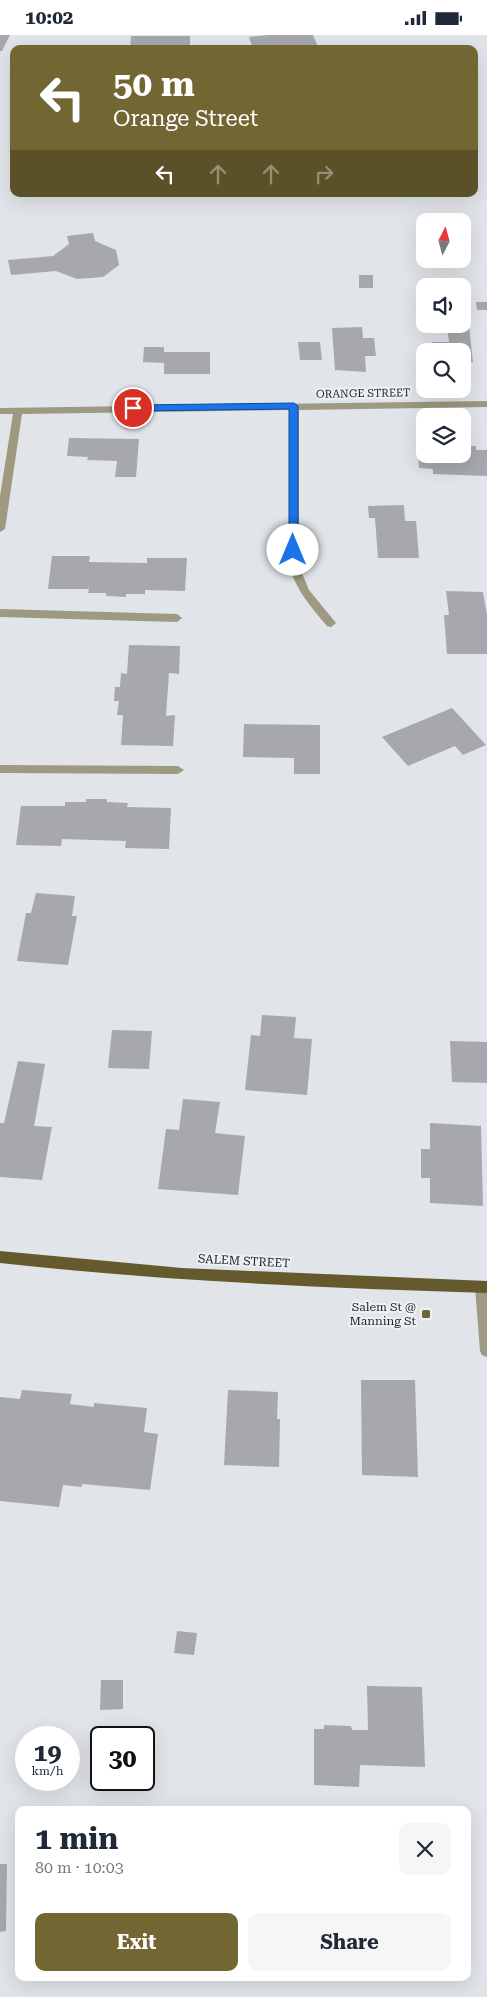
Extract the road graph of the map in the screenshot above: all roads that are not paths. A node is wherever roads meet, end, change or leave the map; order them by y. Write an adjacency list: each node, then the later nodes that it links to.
1 (487, 404): 2 (street, ORANGE STREET)
2 (294, 406): 3 (street, ORANGE STREET); 8 (street)
3 (18, 410): 4 (street, ORANGE STREET); 5 (street)
4 (0, 411)
5 (0, 529)
6 (0, 613): 7 (street)
7 (177, 618)
8 (332, 623)
9 (0, 769): 10 (street)
10 (178, 770)
11 (0, 1257): 12 (main road, SALEM STREET)
12 (484, 1287): 13 (street)
13 (487, 1351)

